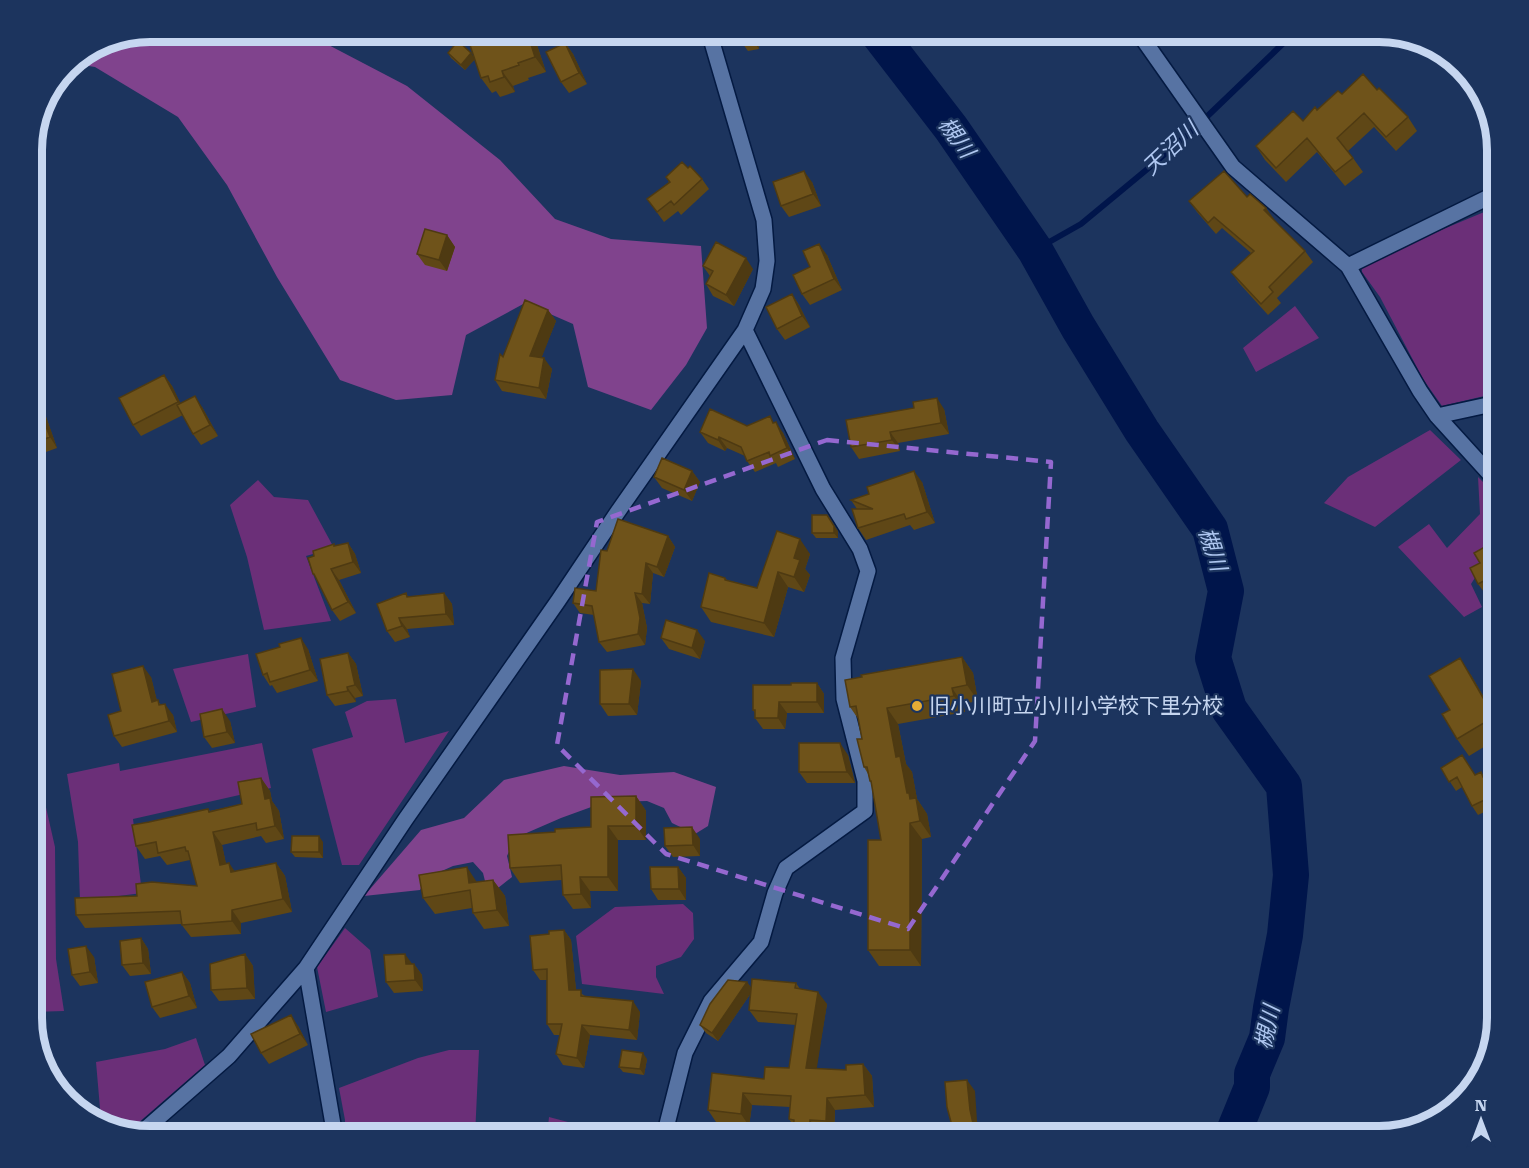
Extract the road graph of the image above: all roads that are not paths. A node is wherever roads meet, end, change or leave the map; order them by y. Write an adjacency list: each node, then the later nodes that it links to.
1 (712, 42): 5 (street)
2 (1145, 42): 4 (street)
3 (1487, 197): 4 (street)
4 (1348, 266): 7 (street)
5 (744, 330): 9 (street); 12 (street)
6 (1487, 405): 7 (street)
7 (1437, 416): 8 (street)
8 (1487, 471)
9 (306, 968): 10 (street); 11 (street)
10 (149, 1126)
11 (333, 1126)
12 (667, 1126)

